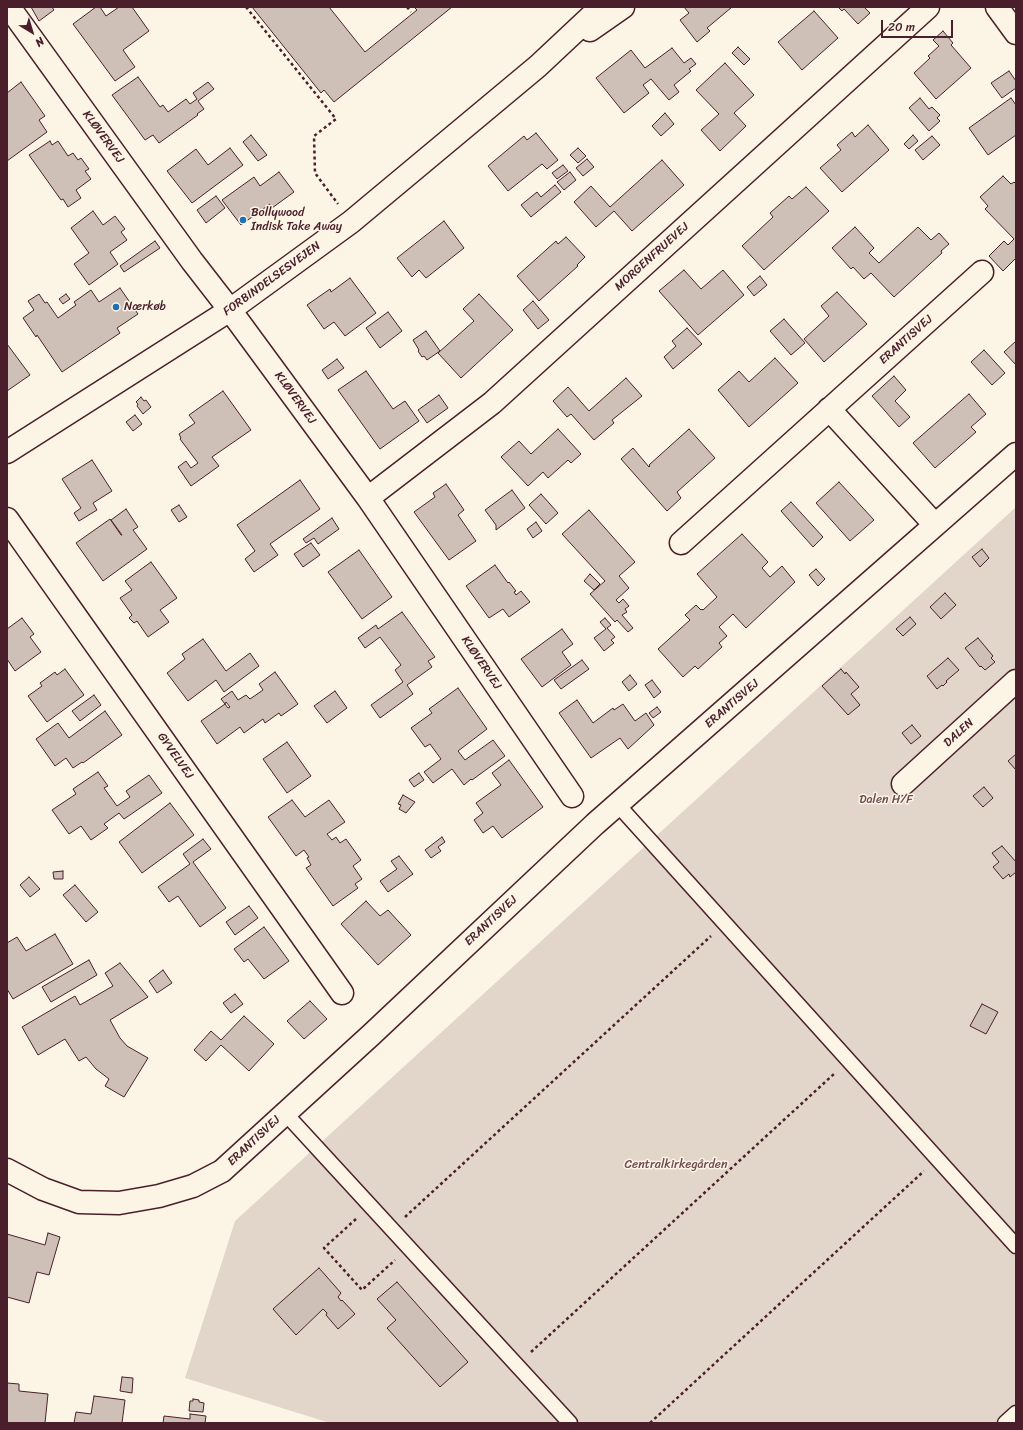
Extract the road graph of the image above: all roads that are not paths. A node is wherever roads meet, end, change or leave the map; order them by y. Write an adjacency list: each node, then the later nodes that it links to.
1 (9, 7): 9 (street, KLØVERVEJ)
2 (601, 7): 7 (street, FORBINDELSESVEJEN)
3 (623, 7): 7 (street, FORBINDELSESVEJEN)
4 (928, 7): 13 (street, MORGENFRUEVEJ)
5 (999, 8): 6 (street)
6 (1016, 33)
7 (538, 66): 9 (street, FORBINDELSESVEJEN)
8 (982, 272): 10 (street, ERANTISVEJ)
9 (230, 310): 11 (street, FORBINDELSESVEJEN); 13 (street, KLØVERVEJ)
10 (829, 409): 15 (street); 16 (street, ERANTISVEJ)
11 (7, 452)
12 (1016, 454): 15 (street, ERANTISVEJ)
13 (368, 498): 19 (street, KLØVERVEJ)
14 (7, 519): 21 (street, GYVELVEJ)
15 (935, 525): 20 (street, ERANTISVEJ)
16 (680, 543)
17 (1016, 681): 18 (street, DALEN)
18 (903, 784)
19 (572, 796)
20 (618, 805): 22 (street, ERANTISVEJ); 24 (lane)
21 (342, 993)
22 (285, 1113): 23 (street, ERANTISVEJ); 26 (lane)
23 (7, 1170)
24 (1016, 1246)
25 (1016, 1413): 27 (lane)
26 (570, 1423)
27 (1005, 1423)

